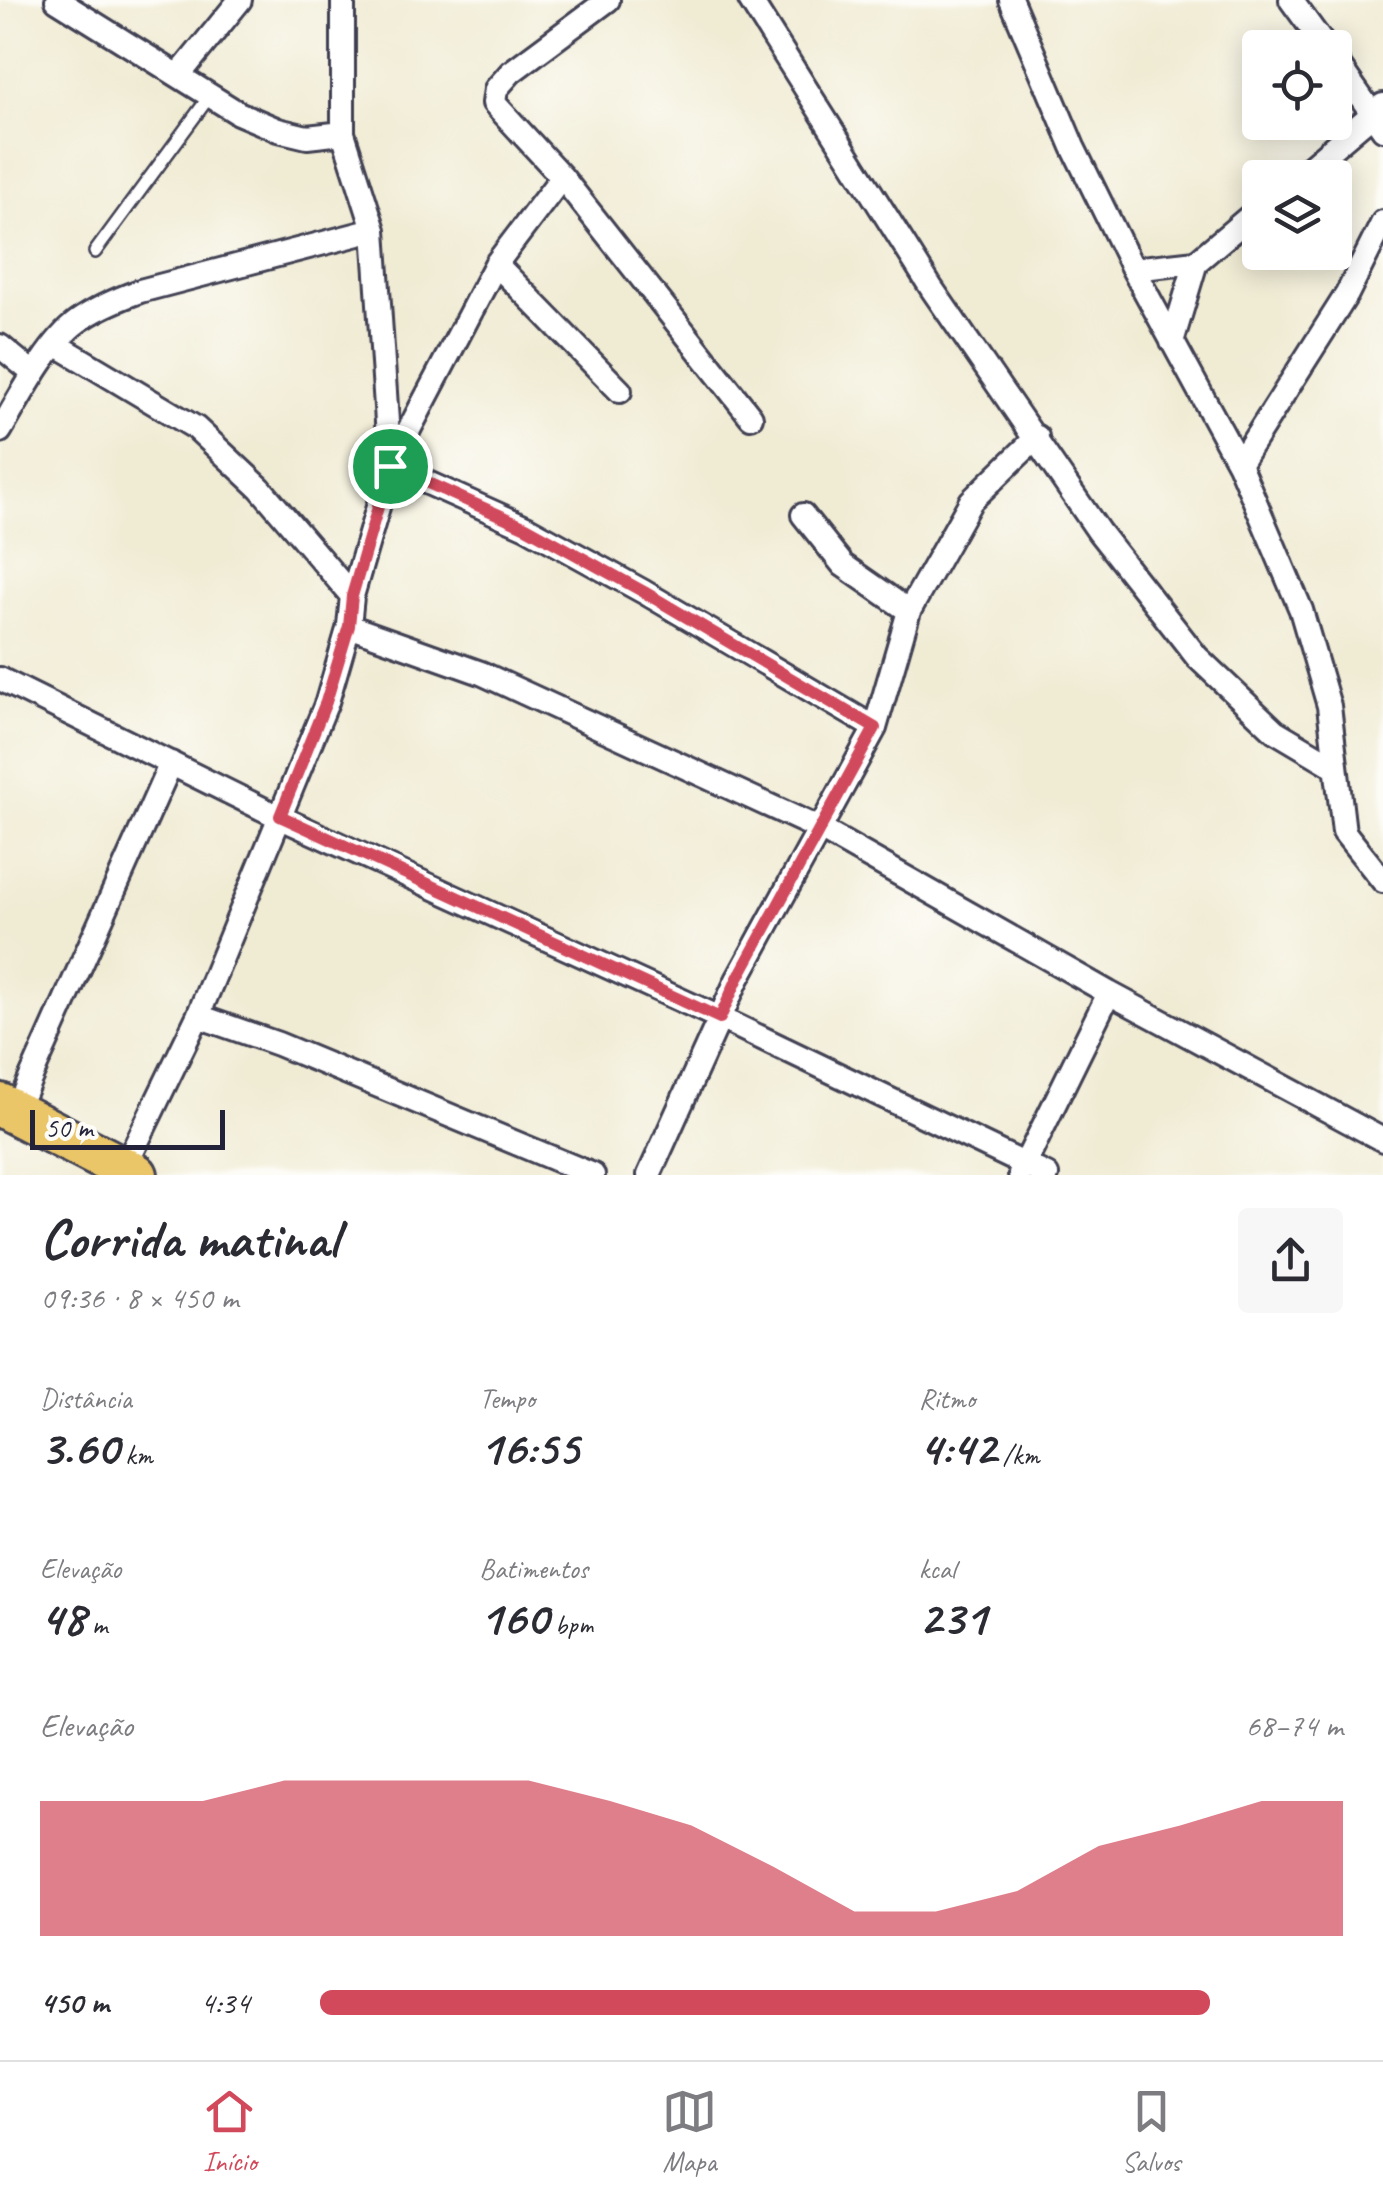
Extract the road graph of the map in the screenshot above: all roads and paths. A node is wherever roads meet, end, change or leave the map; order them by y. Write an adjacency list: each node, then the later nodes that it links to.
1 (57, 0): 9 (street)
2 (240, 0): 9 (street)
3 (343, 0): 13 (street)
4 (608, 0): 15 (street)
5 (750, 0): 30 (street)
6 (1012, 0): 22 (street)
7 (1291, 0): 8 (street)
8 (1313, 30)
9 (179, 75): 11 (street)
10 (1352, 81): 12 (street)
11 (209, 97): 13 (street); 19 (lane)
12 (1380, 116): 14 (street)
13 (343, 134): 18 (street)
14 (1320, 160)
15 (562, 177): 21 (street); 28 (street)
16 (1383, 222): 31 (street)
17 (1242, 223): 20 (street)
18 (374, 230): 24 (street); 32 (street)
19 (95, 252)
20 (1196, 262): 22 (street); 23 (street)
21 (496, 264): 27 (street); 32 (street)
22 (1133, 269): 23 (street)
23 (1172, 342): 31 (street)
24 (57, 344): 26 (street); 34 (street)
25 (0, 346): 26 (street)
26 (34, 374): 29 (street)
27 (620, 391)
28 (751, 417)
29 (0, 431)
30 (1037, 437): 35 (street); 40 (street)
31 (1239, 464): 40 (street)
32 (390, 466): 34 (street); 38 (street)
33 (803, 515): 35 (street)
34 (352, 596): 36 (street)
35 (909, 611): 38 (street)
36 (349, 626): 41 (street); 42 (street)
37 (0, 679): 39 (street)
38 (875, 728): 42 (street)
39 (170, 763): 41 (street); 47 (street)
40 (1334, 766): 43 (street)
41 (280, 816): 45 (street); 46 (street)
42 (820, 829): 44 (street); 46 (street)
43 (1383, 881)
44 (1109, 993): 48 (street); 49 (street)
45 (198, 1016): 50 (street); 51 (street)
46 (720, 1018): 49 (street); 52 (street)
47 (8, 1109): 50 (highway)
48 (1383, 1140)
49 (1022, 1169): 53 (street)
50 (130, 1172)
51 (593, 1175)
52 (649, 1175)
53 (1047, 1175)

